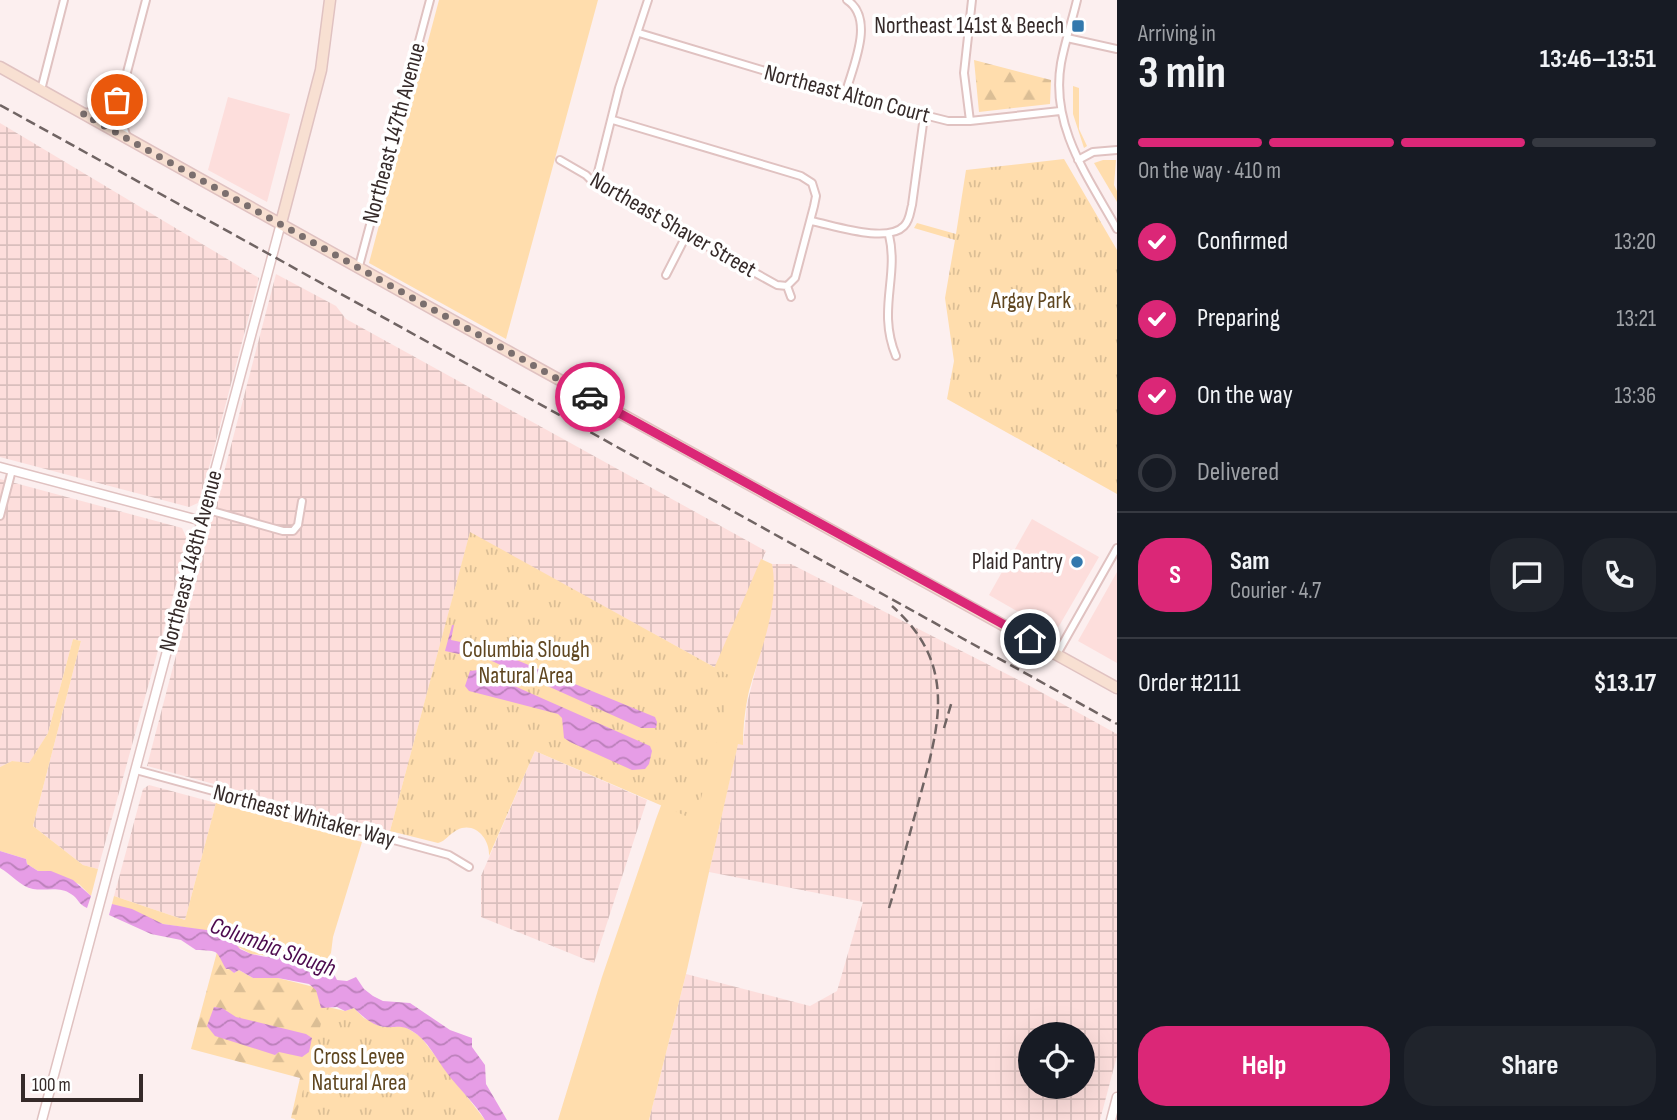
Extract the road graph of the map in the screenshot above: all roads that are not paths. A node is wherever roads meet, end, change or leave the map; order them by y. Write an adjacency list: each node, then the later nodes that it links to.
1 (64, 0): 15 (street)
2 (146, 0): 17 (street)
3 (330, 0): 29 (main road, Northeast 148th Avenue)
4 (430, 0): 33 (street, Northeast 147th Avenue)
5 (648, 0): 11 (street)
6 (848, 0): 10 (street)
7 (972, 0): 22 (street)
8 (1077, 0): 12 (street)
9 (866, 7): 10 (street)
10 (859, 13): 16 (street)
11 (639, 33): 16 (street, Northeast Alton Court); 21 (street)
12 (1067, 38): 13 (street); 18 (street)
13 (1117, 49)
14 (0, 67): 15 (main road)
15 (41, 90): 19 (main road)
16 (845, 94): 20 (street, Northeast Alton Court)
17 (121, 95): 19 (street); 23 (street)
18 (1060, 111): 22 (street, Northeast Alton Court); 26 (street)
19 (83, 114): 23 (main road)
20 (923, 116): 22 (street, Northeast Alton Court); 32 (street)
21 (613, 120): 27 (street); 28 (street)
22 (970, 121)
23 (127, 138): 29 (main road)
24 (1117, 150): 26 (street)
25 (560, 160): 27 (street, Northeast Shaver Street)
26 (1078, 160): 30 (street)
27 (594, 184): 31 (street, Northeast Shaver Street)
28 (811, 221): 32 (street); 35 (street)
29 (281, 223): 33 (main road); 41 (street, Northeast 148th Avenue)
30 (1117, 229)
31 (687, 234): 34 (street); 35 (street, Northeast Shaver Street)
32 (889, 235): 37 (street)
33 (359, 266): 45 (main road)
34 (666, 275)
35 (788, 286): 36 (street)
36 (792, 297)
37 (896, 355)
38 (0, 467): 39 (street)
39 (12, 470): 42 (street); 43 (street)
40 (302, 501): 41 (street)
41 (205, 509): 43 (street, Northeast 148th Avenue)
42 (0, 516)
43 (202, 521): 47 (street, Northeast 148th Avenue)
44 (1117, 548): 45 (street)
45 (1057, 654): 46 (main road)
46 (1117, 688)
47 (136, 771): 48 (street, Northeast Whitaker Way); 50 (street, Northeast 148th Avenue)
48 (469, 867)
49 (1117, 1097): 51 (street)
50 (42, 1120)
51 (1111, 1120)

